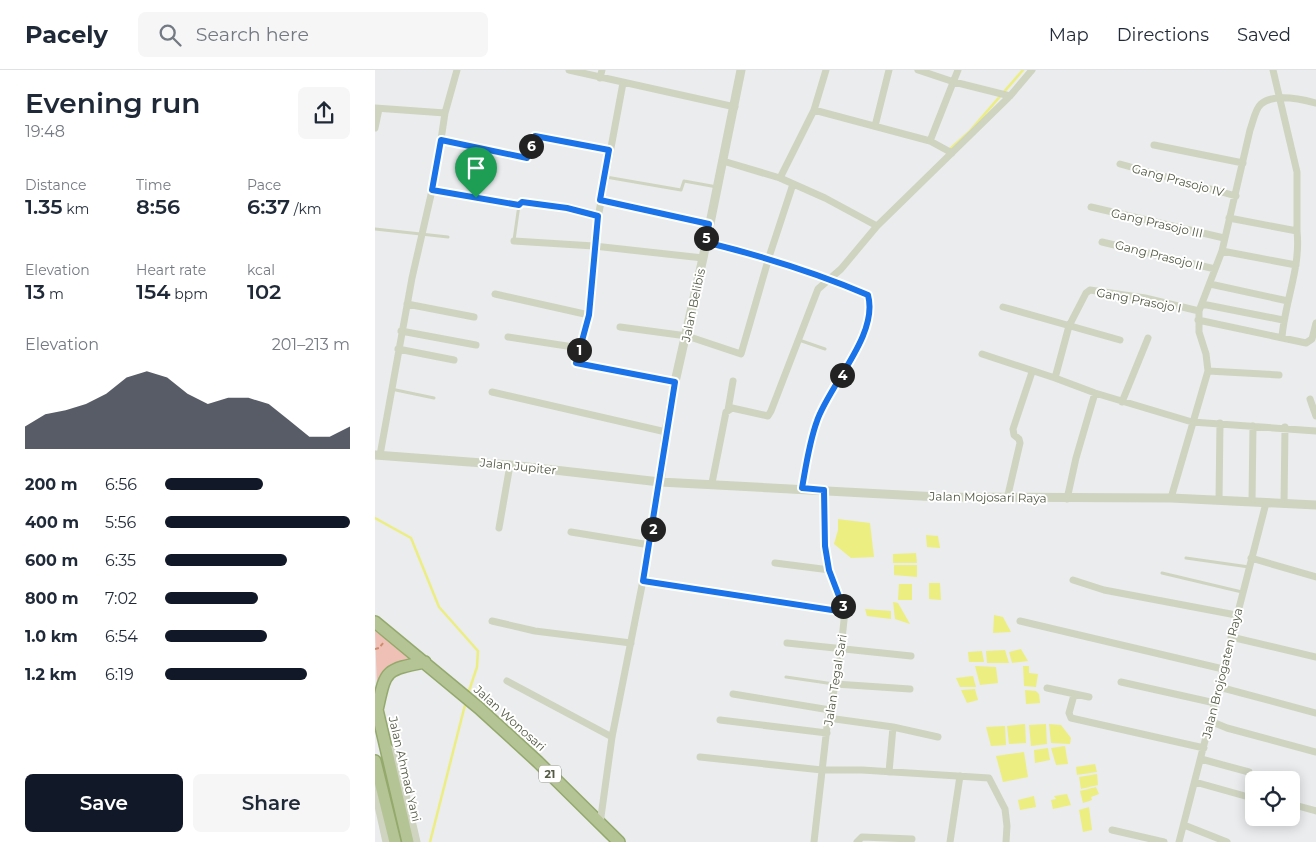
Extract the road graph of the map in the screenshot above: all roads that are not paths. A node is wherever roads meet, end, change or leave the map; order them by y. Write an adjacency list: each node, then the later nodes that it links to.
1 (457, 70): 20 (street)
2 (569, 70): 11 (street)
3 (602, 70): 11 (street)
4 (741, 70): 17 (street, Jalan Belibis)
5 (826, 70): 19 (street)
6 (889, 70): 21 (street)
7 (919, 70): 12 (street)
8 (958, 70): 12 (street)
9 (1032, 70): 14 (street)
10 (1273, 70): 15 (street)
11 (600, 78): 13 (street)
12 (954, 82): 14 (street); 24 (street)
13 (623, 83): 17 (street); 26 (street)
14 (1010, 96): 27 (street)
15 (1278, 98): 16 (street); 29 (street); 45 (street)
16 (1316, 103)
17 (735, 107): 28 (street, Jalan Belibis)
18 (377, 108): 20 (street); 22 (street)
19 (814, 110): 21 (street); 32 (street)
20 (445, 113): 23 (street)
21 (875, 126): 24 (street)
22 (375, 128)
23 (441, 140): 26 (street); 35 (street)
24 (930, 141): 27 (street)
25 (1154, 146): 29 (street)
26 (609, 150): 31 (street)
27 (952, 154): 43 (street)
28 (723, 161): 32 (street); 34 (street, Jalan Belibis)
29 (1243, 163): 36 (street)
30 (1120, 164): 36 (street, Gang Prasojo IV)
31 (604, 176): 34 (lane); 37 (street)
32 (780, 178): 33 (street)
33 (793, 184): 43 (street); 54 (street)
34 (717, 187): 42 (street, Jalan Belibis)
35 (432, 190): 38 (lane); 46 (street)
36 (1236, 196): 41 (street)
37 (600, 200): 40 (street); 42 (street)
38 (519, 205): 40 (lane); 49 (lane)
39 (1091, 208): 48 (street, Gang Prasojo III)
40 (598, 216): 52 (street)
41 (1229, 218): 45 (street); 48 (street)
42 (709, 224): 50 (street, Jalan Belibis)
43 (877, 226): 58 (street)
44 (375, 229): 46 (lane)
45 (1297, 231): 56 (street)
46 (421, 234): 47 (lane); 62 (street)
47 (448, 237)
48 (1224, 238): 53 (street)
49 (514, 241): 52 (street)
50 (705, 242): 54 (street); 55 (street, Jalan Belibis)
51 (1102, 242): 57 (street, Gang Prasojo II)
52 (594, 246): 55 (street); 66 (street)
53 (1221, 251): 56 (street); 57 (street)
54 (769, 257): 58 (street); 74 (street)
55 (703, 258): 74 (street, Jalan Belibis)
56 (1296, 265): 61 (street)
57 (1215, 269): 59 (street)
58 (828, 278): 78 (street); 110 (street)
59 (1210, 284): 61 (street); 63 (street)
60 (495, 294): 66 (street)
61 (1288, 301): 69 (street)
62 (407, 304): 67 (street); 73 (street)
63 (1202, 304): 65 (street); 69 (street)
64 (1003, 307): 71 (street)
65 (1199, 311): 68 (street); 71 (street, Gang Prasojo I)
66 (589, 315): 81 (street)
67 (474, 317)
68 (1197, 320): 76 (street); 86 (street)
69 (1283, 320): 76 (street)
70 (1316, 323): 76 (street)
71 (1069, 326): 79 (street); 89 (street, Gang Prasojo I)
72 (620, 327): 74 (street)
73 (401, 331): 80 (street); 82 (street)
74 (687, 336): 91 (street, Jalan Belibis)
75 (508, 337): 81 (street)
76 (1282, 337)
77 (1148, 338): 97 (street)
78 (799, 340): 83 (lane); 98 (street)
79 (1120, 340)
80 (476, 345)
81 (580, 348): 91 (street)
82 (398, 349): 85 (street); 92 (street)
83 (825, 349)
84 (982, 354): 87 (street)
85 (454, 360)
86 (1207, 371): 88 (street); 100 (street)
87 (1032, 372): 89 (street); 114 (street)
88 (1279, 375)
89 (1055, 378): 94 (street)
90 (733, 381): 98 (street)
91 (675, 382): 105 (street, Jalan Belibis)
92 (391, 389): 95 (lane); 106 (street)
93 (492, 392): 105 (street)
94 (1095, 393): 97 (street); 115 (street)
95 (434, 398)
96 (1310, 399): 99 (street)
97 (1122, 402): 100 (street)
98 (728, 410): 109 (street)
99 (1316, 415)
100 (1193, 422): 101 (street); 112 (street)
101 (1219, 424): 102 (street); 116 (street)
102 (1253, 426): 103 (street); 117 (street)
103 (1285, 427): 104 (street); 119 (street)
104 (1316, 431)
105 (666, 432): 108 (street, Jalan Belibis)
106 (377, 455): 107 (street, Jalan Jupiter)
107 (511, 465): 108 (street, Jalan Jupiter); 121 (street)
108 (660, 482): 109 (street, Jalan Mojosari Raya); 123 (street)
109 (711, 483): 110 (street, Jalan Mojosari Raya)
110 (802, 488): 111 (street, Jalan Mojosari Raya)
111 (824, 490): 114 (street, Jalan Mojosari Raya); 128 (street, Jalan Tegal Sari)
112 (1171, 498): 115 (street, Jalan Mojosari Raya); 116 (street, Jalan Mojosari Raya)
113 (1316, 498): 120 (street)
114 (1007, 499): 115 (street, Jalan Mojosari Raya)
115 (1067, 499)
116 (1219, 500): 117 (street, Jalan Mojosari Raya)
117 (1252, 502): 118 (street, Jalan Mojosari Raya)
118 (1266, 503): 119 (street, Jalan Mojosari Raya); 125 (street, Jalan Brojogaten Raya)
119 (1284, 504): 120 (street, Jalan Mojosari Raya)
120 (1316, 505)
121 (499, 528)
122 (571, 532): 123 (street)
123 (651, 545): 132 (street)
124 (1186, 558): 127 (lane)
125 (1251, 558): 127 (street, Jalan Brojogaten Raya); 130 (street)
126 (775, 563): 128 (street)
127 (1249, 567): 133 (street, Jalan Brojogaten Raya)
128 (829, 570): 134 (street, Jalan Tegal Sari)
129 (1162, 573): 133 (lane)
130 (1316, 577)
131 (1073, 580): 135 (street)
132 (643, 581): 134 (street); 140 (street)
133 (1242, 592): 135 (street, Jalan Brojogaten Raya)
134 (845, 612): 142 (street, Jalan Tegal Sari)
135 (1236, 615): 139 (street, Jalan Brojogaten Raya)
136 (492, 621): 140 (street)
137 (1020, 621): 146 (street)
138 (375, 622): 145 (highway, Jalan Wonosari / 21)
139 (1231, 637): 144 (street); 146 (street, Jalan Brojogaten Raya)
140 (631, 643): 166 (street)
141 (787, 643): 142 (street)
142 (841, 649): 143 (street); 150 (street, Jalan Tegal Sari)
143 (911, 656)
144 (1316, 657)
145 (425, 662): 158 (highway); 183 (highway, Jalan Wonosari / 21)
146 (1223, 669): 151 (street, Jalan Brojogaten Raya)
147 (785, 678): 150 (lane)
148 (507, 680): 166 (street)
149 (1121, 682): 157 (street)
150 (835, 684): 153 (street); 159 (street, Jalan Tegal Sari)
151 (1219, 687): 157 (street, Jalan Brojogaten Raya); 160 (street)
152 (1047, 688): 155 (street)
153 (910, 689)
154 (733, 694): 159 (street)
155 (1074, 695): 156 (street); 169 (street)
156 (1089, 697)
157 (1215, 703): 163 (street, Jalan Brojogaten Raya)
158 (376, 706): 168 (highway, Jalan Ahmad Yani)
159 (830, 710): 161 (street, Jalan Tegal Sari)
160 (1316, 713)
161 (828, 718): 164 (street); 165 (street, Jalan Tegal Sari)
162 (720, 720): 165 (street)
163 (1210, 721): 169 (street, Jalan Brojogaten Raya); 170 (street)
164 (893, 727): 167 (street); 176 (street)
165 (827, 733): 174 (street, Jalan Tegal Sari)
166 (611, 737): 183 (street)
167 (937, 737)
168 (385, 746): 189 (highway, Jalan Ahmad Yani); 190 (street)
169 (1204, 748): 172 (street, Jalan Brojogaten Raya)
170 (1316, 752)
171 (700, 757): 174 (street)
172 (1201, 759): 175 (street); 178 (street, Jalan Brojogaten Raya)
173 (375, 761): 188 (highway)
174 (822, 770): 176 (street); 192 (street, Jalan Tegal Sari)
175 (1245, 771)
176 (889, 772): 177 (street)
177 (960, 776): 194 (street); 195 (street)
178 (1195, 782): 180 (street); 184 (street, Jalan Brojogaten Raya)
179 (375, 788): 187 (street)
180 (1245, 796)
181 (1300, 807): 182 (street)
182 (1316, 811)
183 (600, 824): 191 (highway, Jalan Wonosari / 21)
184 (1184, 825): 197 (street, Jalan Brojogaten Raya); 198 (street)
185 (1112, 830): 196 (street)
186 (912, 840): 193 (street)
187 (387, 842)
188 (395, 842)
189 (408, 842)
190 (416, 842)
191 (619, 842)
192 (814, 842)
193 (857, 842)
194 (950, 842)
195 (1006, 842)
196 (1164, 842)
197 (1179, 842)
198 (1227, 842)

